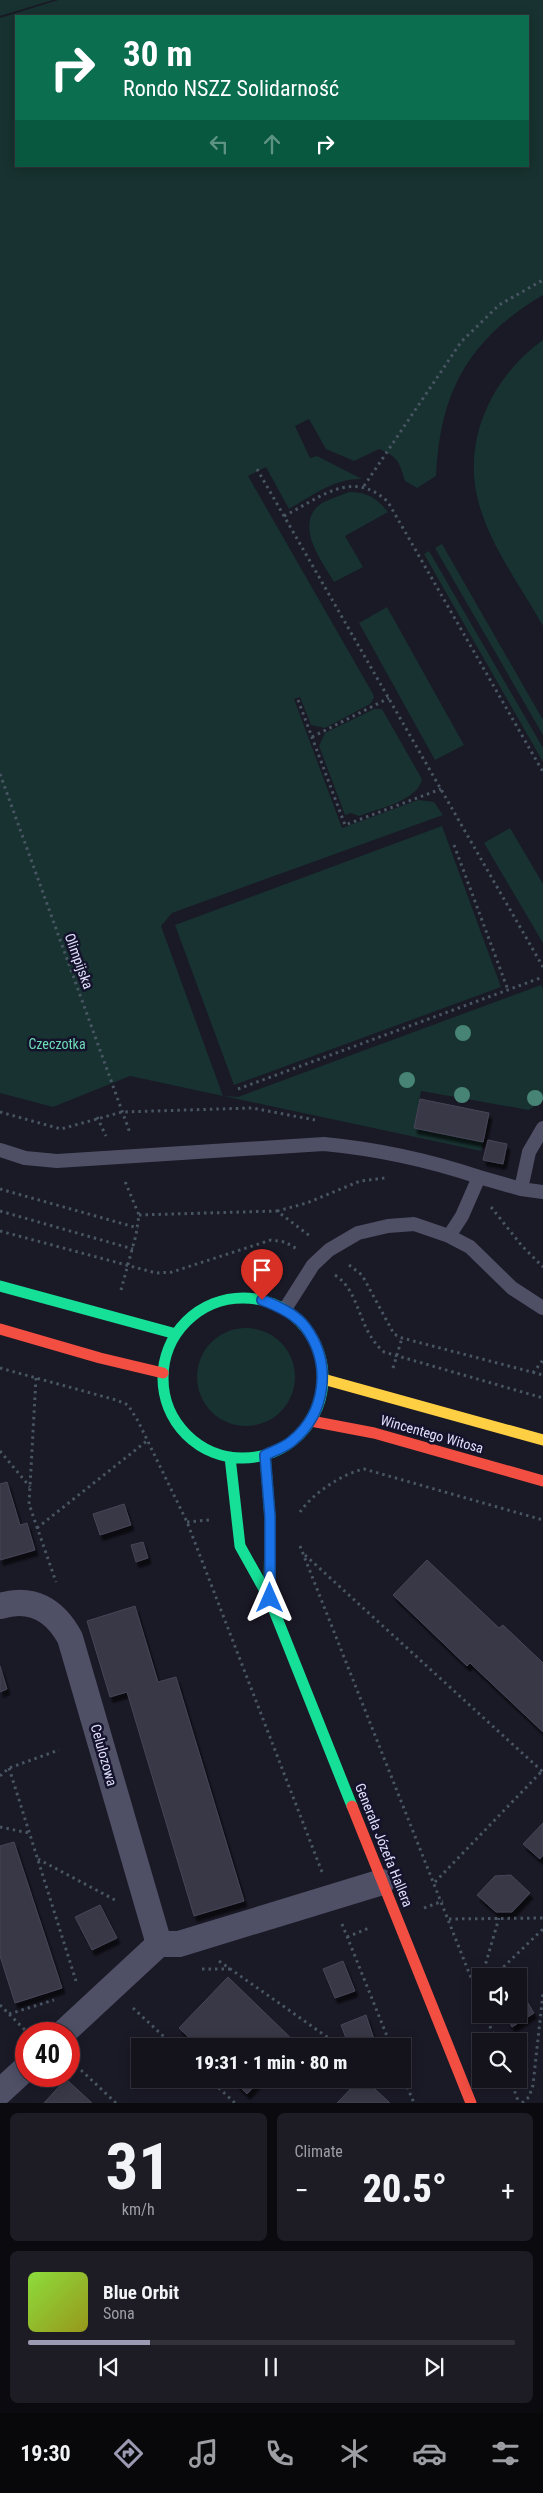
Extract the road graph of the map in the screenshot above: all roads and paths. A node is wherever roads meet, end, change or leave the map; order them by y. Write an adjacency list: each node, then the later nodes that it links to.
1 (543, 280): 3 (path)
2 (257, 469): 4 (path)
3 (364, 486): 4 (path); 8 (path)
4 (284, 516): 5 (path)
5 (389, 698): 7 (path); 10 (path)
6 (298, 700): 7 (path)
7 (312, 737): 10 (path)
8 (543, 772)
9 (0, 774): 17 (path, Olimpijska)
10 (441, 789): 12 (path)
11 (454, 845): 14 (path)
12 (543, 967)
13 (543, 977): 14 (path)
14 (508, 990): 15 (path)
15 (238, 1089)
16 (0, 1112): 18 (path)
17 (122, 1112): 18 (path); 19 (path); 22 (path, Olimpijska)
18 (97, 1117): 23 (path)
19 (323, 1122)
20 (543, 1128): 26 (lane)
21 (0, 1150): 23 (lane)
22 (138, 1156): 23 (lane); 24 (lane)
23 (116, 1159): 29 (path)
24 (478, 1176): 26 (lane); 31 (lane)
25 (0, 1189): 30 (path)
26 (521, 1189): 27 (lane)
27 (543, 1192)
28 (0, 1211): 32 (path)
29 (139, 1215): 30 (path); 33 (path)
30 (138, 1228): 32 (path)
31 (449, 1236): 33 (lane); 35 (lane)
32 (133, 1249): 37 (path)
33 (329, 1250): 36 (lane); 44 (path)
34 (0, 1286): 37 (main road)
35 (543, 1308)
36 (285, 1309): 39 (main road); 47 (main road)
37 (112, 1318): 39 (main road)
38 (0, 1328): 40 (main road)
39 (176, 1334): 43 (main road)
40 (100, 1358): 43 (main road); 48 (path)
41 (543, 1360): 44 (path)
42 (0, 1368): 46 (path)
43 (163, 1373): 54 (main road)
44 (533, 1373): 45 (path)
45 (543, 1376)
46 (36, 1378): 48 (path); 56 (path)
47 (323, 1378): 49 (main road); 51 (main road, Wincentego Witosa)
48 (89, 1393): 50 (path)
49 (311, 1421): 53 (main road); 55 (main road, Wincentego Witosa)
50 (148, 1440): 59 (path); 74 (path)
51 (543, 1440)
52 (0, 1451): 56 (path)
53 (265, 1455): 54 (main road); 63 (main road, Generała Józefa Hallera)
54 (230, 1457): 63 (main road, Generała Józefa Hallera)
55 (543, 1482)
56 (30, 1487): 59 (path)
57 (297, 1516): 58 (path)
58 (543, 1520)
59 (37, 1528): 62 (path)
60 (300, 1544): 61 (path)
61 (303, 1553): 67 (path); 73 (path)
62 (56, 1582)
63 (270, 1598): 72 (main road, Generała Józefa Hallera)
64 (5, 1605): 80 (street, Celulozowa)
65 (59, 1750): 66 (path)
66 (9, 1768): 68 (path); 70 (path)
67 (543, 1772): 73 (path)
68 (0, 1776)
69 (0, 1827): 70 (path)
70 (30, 1834): 71 (path)
71 (38, 1859): 75 (path); 86 (path)
72 (382, 1882): 74 (street); 104 (main road, Generała Józefa Hallera)
73 (435, 1882): 78 (path)
74 (332, 1898): 80 (street); 94 (path)
75 (120, 1903)
76 (500, 1918): 77 (path); 78 (path); 82 (path)
77 (543, 1918)
78 (449, 1919): 84 (path)
79 (543, 1928): 83 (path)
80 (159, 1944): 86 (street)
81 (216, 1959): 93 (path)
82 (485, 1968)
83 (502, 1968)
84 (472, 1980)
85 (543, 1993): 105 (path)
86 (82, 2003): 89 (path); 91 (street)
87 (128, 2003): 92 (path)
88 (0, 2005): 89 (path)
89 (9, 2014): 90 (path)
90 (17, 2022)
91 (70, 2022)
92 (165, 2038)
93 (329, 2038)
94 (388, 2038)
95 (80, 2069): 101 (path)
96 (15, 2078): 100 (street)
97 (219, 2088): 102 (path)
98 (408, 2088): 103 (path)
99 (514, 2088): 105 (path)
100 (0, 2092)
101 (116, 2103)
102 (235, 2103)
103 (414, 2103)
104 (470, 2103)
105 (520, 2103)

